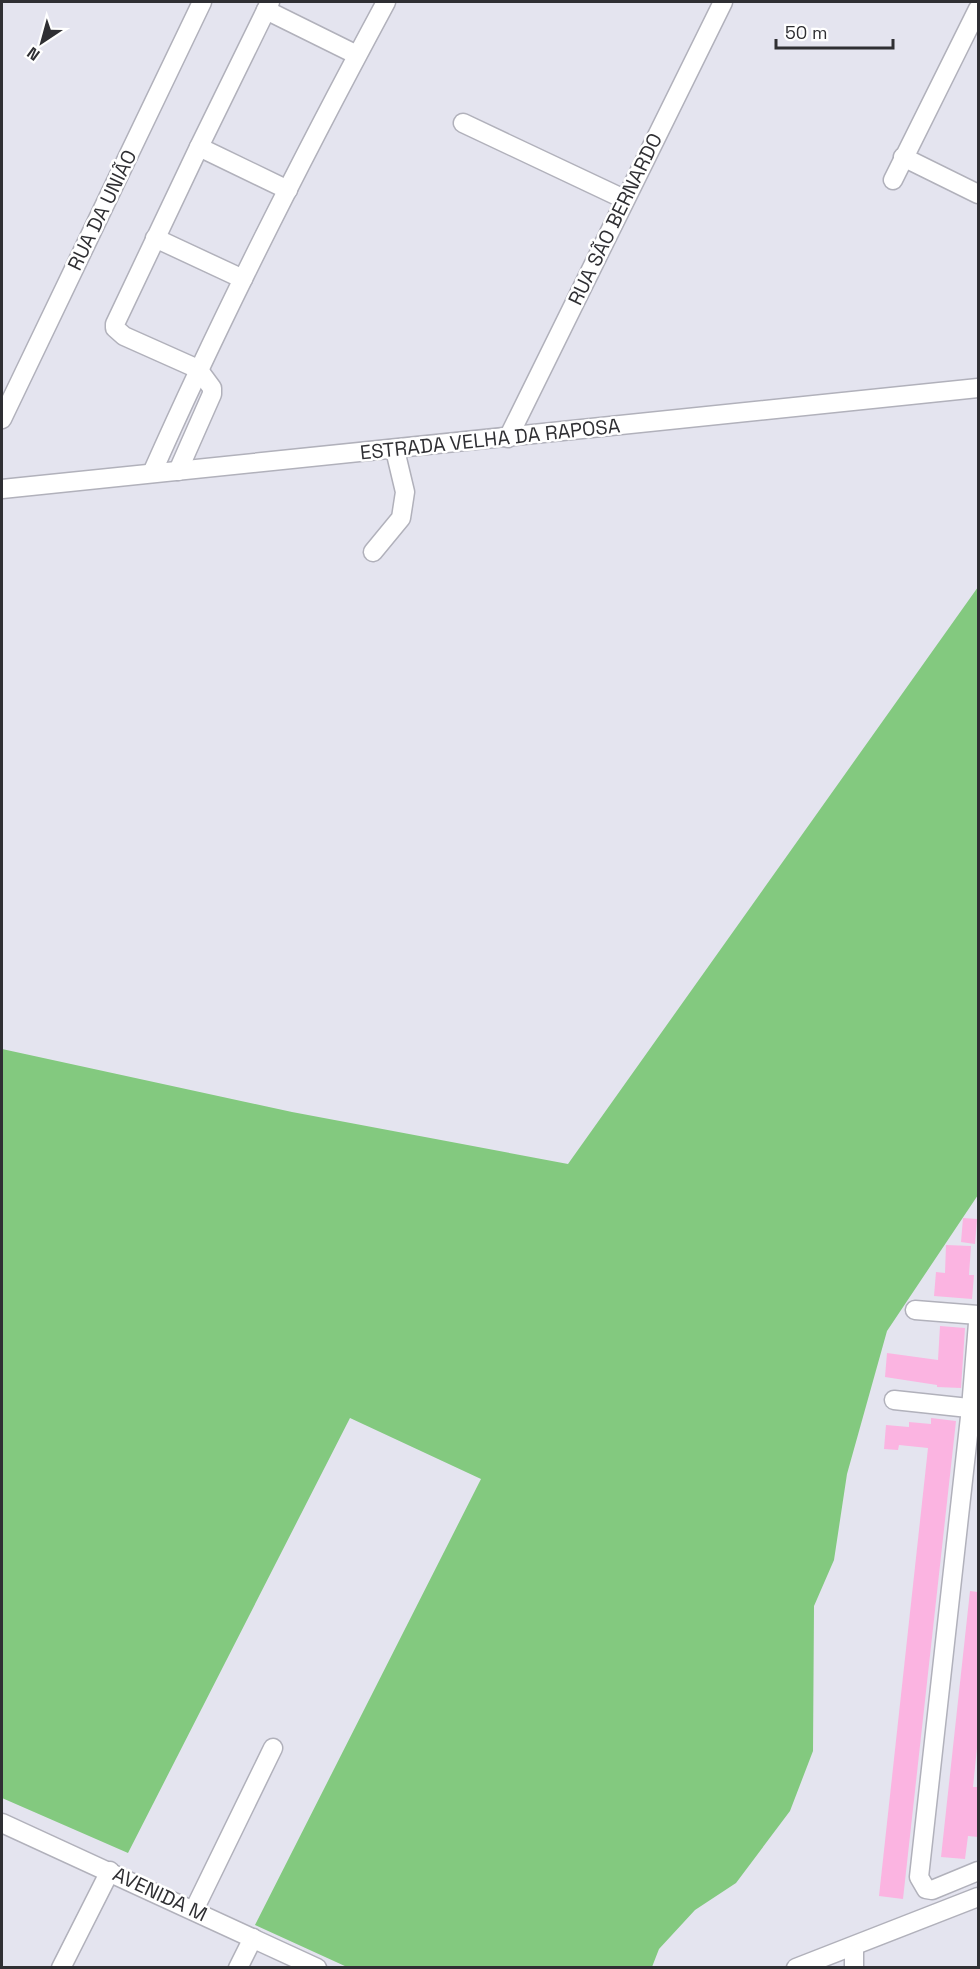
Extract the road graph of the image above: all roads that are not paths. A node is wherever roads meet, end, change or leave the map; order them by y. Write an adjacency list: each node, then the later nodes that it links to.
1 (202, 2): 18 (street, RUA DA UNIÃO)
2 (386, 2): 6 (street)
3 (723, 2): 13 (street, RUA SÃO BERNARDO)
4 (268, 6): 6 (street); 8 (street)
5 (978, 9): 9 (street)
6 (357, 55): 11 (street)
7 (463, 123): 13 (street)
8 (198, 147): 11 (street); 14 (street)
9 (903, 157): 10 (street); 12 (street)
10 (893, 180)
11 (288, 190): 15 (street)
12 (978, 194)
13 (624, 199): 19 (street, RUA SÃO BERNARDO)
14 (155, 238): 15 (street); 16 (street)
15 (243, 279): 16 (street)
16 (198, 369): 21 (street); 22 (street)
17 (978, 388): 19 (street, ESTRADA VELHA DA RAPOSA)
18 (2, 419)
19 (508, 438): 20 (street, ESTRADA VELHA DA RAPOSA)
20 (395, 450): 21 (street, ESTRADA VELHA DA RAPOSA); 24 (street)
21 (178, 471): 22 (street, ESTRADA VELHA DA RAPOSA)
22 (152, 473): 23 (street, ESTRADA VELHA DA RAPOSA)
23 (2, 489)
24 (373, 552)
25 (915, 1310): 26 (street)
26 (978, 1315)
27 (978, 1323): 29 (street)
28 (894, 1401): 29 (street)
29 (975, 1409): 33 (street)
30 (273, 1748): 35 (street)
31 (2, 1823): 32 (street, AVENIDA M)
32 (110, 1871): 35 (street, AVENIDA M); 38 (street)
33 (978, 1871)
34 (978, 1897): 37 (street)
35 (194, 1910): 36 (street, AVENIDA M)
36 (253, 1938): 39 (street); 40 (street, AVENIDA M)
37 (854, 1946): 41 (street); 42 (street)
38 (61, 1968)
39 (238, 1968)
40 (317, 1968)
41 (796, 1968)
42 (854, 1968)

